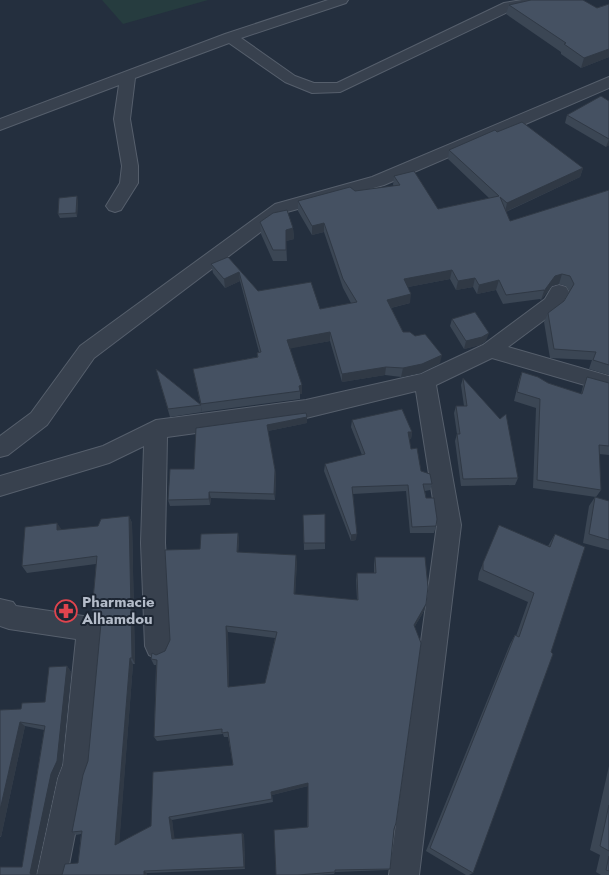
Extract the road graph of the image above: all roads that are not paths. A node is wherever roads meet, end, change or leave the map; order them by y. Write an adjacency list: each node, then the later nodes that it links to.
1 (341, 0): 3 (street)
2 (549, 0): 3 (street)
3 (230, 37): 4 (street)
4 (128, 76): 8 (street); 9 (street)
5 (609, 82): 6 (street)
6 (587, 91): 7 (street); 15 (street)
7 (609, 100)
8 (0, 125)
9 (115, 206)
10 (559, 292): 11 (street)
11 (490, 350): 12 (street); 13 (street)
12 (424, 381): 14 (street); 20 (street)
13 (609, 384)
14 (156, 429): 16 (street); 18 (street)
15 (0, 448)
16 (0, 486)
17 (0, 611): 19 (street)
18 (158, 646)
19 (52, 875)
20 (404, 875)

